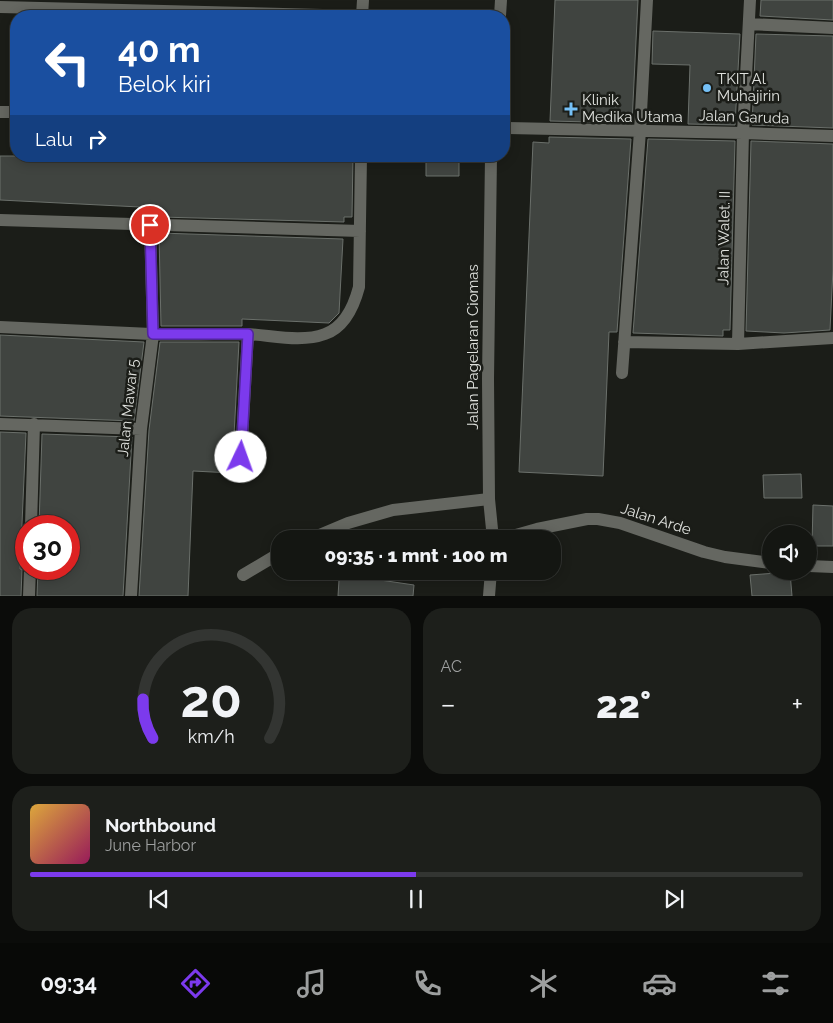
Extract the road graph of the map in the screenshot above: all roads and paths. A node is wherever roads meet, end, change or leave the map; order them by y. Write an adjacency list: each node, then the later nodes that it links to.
1 (647, 0): 8 (street)
2 (750, 0): 5 (street, Jalan Walet. II)
3 (0, 7): 4 (street)
4 (121, 10)
5 (749, 24): 6 (street); 9 (street, Jalan Walet. II)
6 (833, 28)
7 (510, 128): 8 (street, Jalan Garuda)
8 (640, 131): 9 (street, Jalan Garuda); 20 (street)
9 (744, 133): 10 (street, Jalan Garuda); 21 (street, Jalan Walet. II)
10 (833, 136)
11 (360, 162): 15 (street)
12 (491, 162): 27 (street, Jalan Pagelaran Ciomas)
13 (0, 220): 14 (street)
14 (150, 225): 15 (street); 17 (street, Jalan Mawar 5)
15 (360, 231): 18 (street)
16 (0, 327): 17 (street)
17 (153, 334): 18 (street); 25 (street, Jalan Mawar 5)
18 (248, 334): 26 (street)
19 (833, 338): 21 (street)
20 (624, 342): 21 (street); 22 (street)
21 (738, 344)
22 (622, 373)
23 (0, 424): 24 (street)
24 (34, 424): 25 (street); 28 (street)
25 (141, 429): 40 (street, Jalan Mawar 5)
26 (240, 474)
27 (489, 499): 29 (street); 30 (street, Jalan Pagelaran Ciomas)
28 (31, 515)
29 (331, 530)
30 (491, 530)
31 (533, 530): 33 (street, Jalan Arde)
32 (271, 558): 36 (street)
33 (762, 562)
34 (817, 566): 35 (street)
35 (833, 567)
36 (243, 575)
37 (30, 580): 39 (street)
38 (490, 580): 41 (street)
39 (29, 596)
40 (131, 596)
41 (489, 596)

